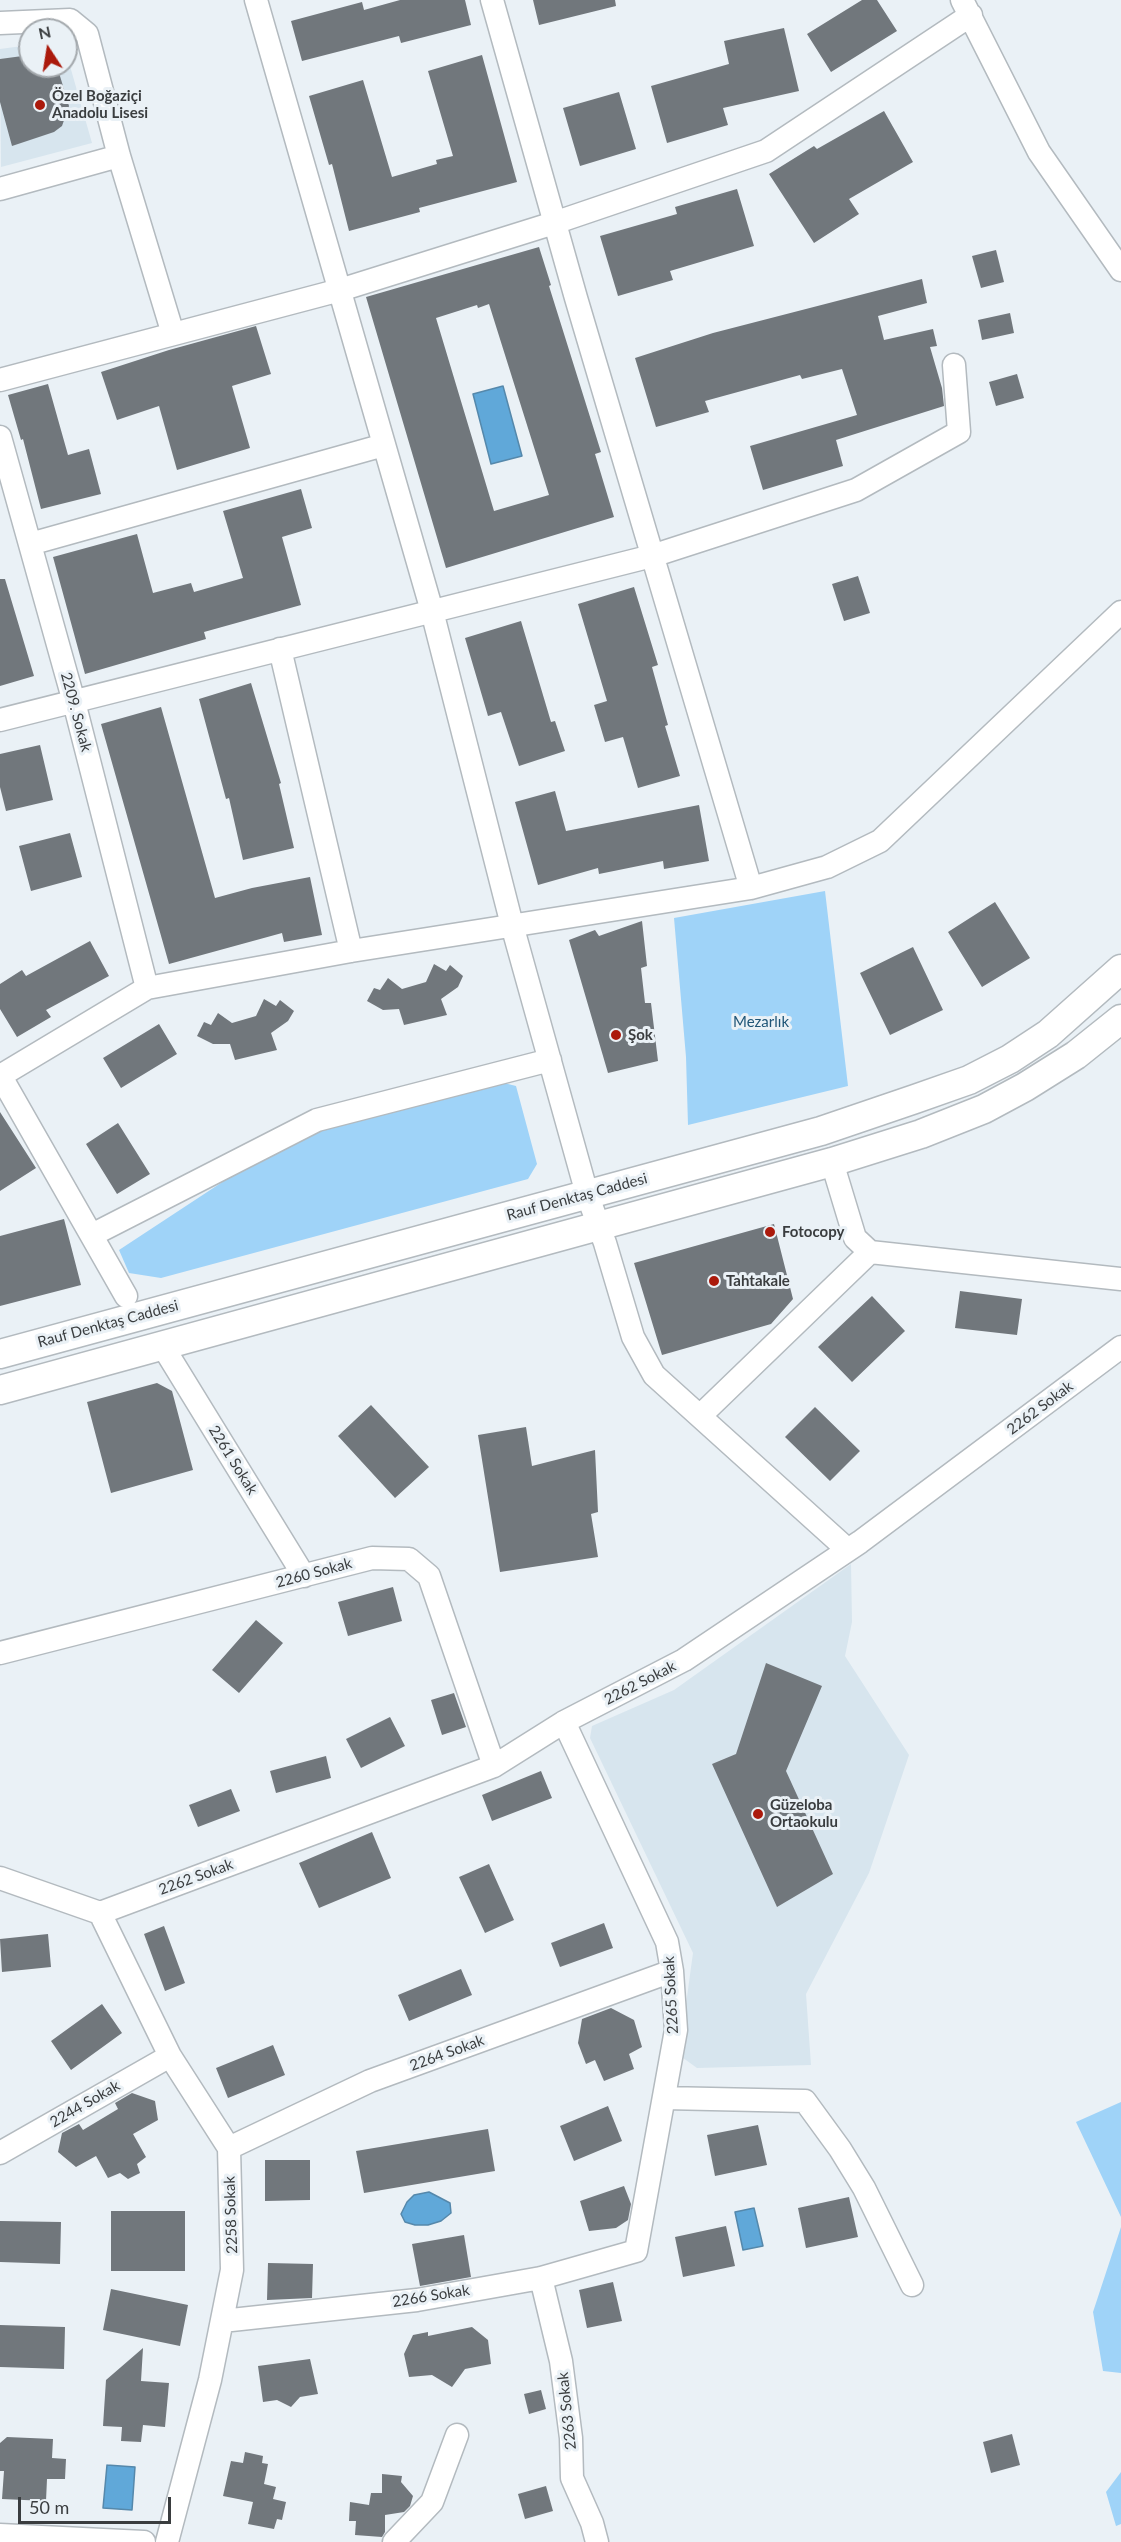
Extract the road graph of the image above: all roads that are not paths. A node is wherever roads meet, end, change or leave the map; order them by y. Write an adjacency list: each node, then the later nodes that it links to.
1 (256, 0): 9 (street)
2 (492, 0): 7 (street)
3 (966, 8): 7 (street); 8 (street)
4 (0, 23): 5 (street)
5 (119, 156): 6 (street); 10 (street)
6 (0, 189)
7 (554, 223): 9 (street); 16 (street)
8 (1121, 270)
9 (340, 290): 10 (street); 14 (street)
10 (173, 334): 12 (street)
11 (954, 365): 16 (street)
12 (0, 380)
13 (0, 437): 15 (street, 2209. Sokak)
14 (384, 445): 15 (street); 17 (street)
15 (30, 544): 20 (street, 2209. Sokak)
16 (652, 556): 17 (street); 22 (street)
17 (432, 611): 19 (street); 23 (street)
18 (1121, 612): 22 (street)
19 (280, 650): 20 (street); 24 (street)
20 (74, 702): 21 (street); 26 (street, 2209. Sokak)
21 (0, 720)
22 (751, 888): 23 (street)
23 (512, 925): 24 (street); 28 (street)
24 (351, 951): 26 (street)
25 (1121, 969): 31 (main road, Rauf Denktaş Caddesi)
26 (147, 988): 29 (street)
27 (1121, 1019): 30 (main road)
28 (550, 1060): 31 (street); 33 (street)
29 (0, 1076): 33 (street)
30 (832, 1162): 32 (main road); 34 (street)
31 (587, 1194): 32 (street); 39 (main road, Rauf Denktaş Caddesi)
32 (598, 1226): 37 (main road); 41 (street)
33 (92, 1235): 36 (street)
34 (870, 1252): 35 (street); 41 (street)
35 (1121, 1279)
36 (126, 1296)
37 (162, 1345): 40 (main road); 43 (street, 2261 Sokak)
38 (1121, 1347): 42 (street, 2262 Sokak)
39 (0, 1354)
40 (0, 1389)
41 (700, 1416): 42 (street)
42 (848, 1550): 45 (street, 2262 Sokak)
43 (304, 1576): 44 (street, 2260 Sokak); 46 (street, 2260 Sokak)
44 (0, 1653)
45 (564, 1722): 46 (street, 2262 Sokak); 49 (street, 2265 Sokak)
46 (494, 1766): 48 (street, 2262 Sokak)
47 (0, 1878): 48 (street)
48 (100, 1913): 50 (street)
49 (672, 1971): 51 (street, 2265 Sokak); 52 (street, 2264 Sokak)
50 (170, 2056): 52 (street); 53 (street, 2244 Sokak)
51 (664, 2098): 54 (street, 2265 Sokak); 56 (street)
52 (229, 2148): 57 (street, 2258 Sokak)
53 (0, 2153)
54 (636, 2251): 55 (street, 2266 Sokak)
55 (541, 2278): 57 (street, 2266 Sokak); 63 (street, 2263 Sokak)
56 (912, 2285)
57 (222, 2321): 61 (street, 2258 Sokak)
58 (457, 2435): 62 (street)
59 (0, 2535): 60 (street)
60 (144, 2542)
61 (167, 2542)
62 (393, 2542)
63 (597, 2542)

